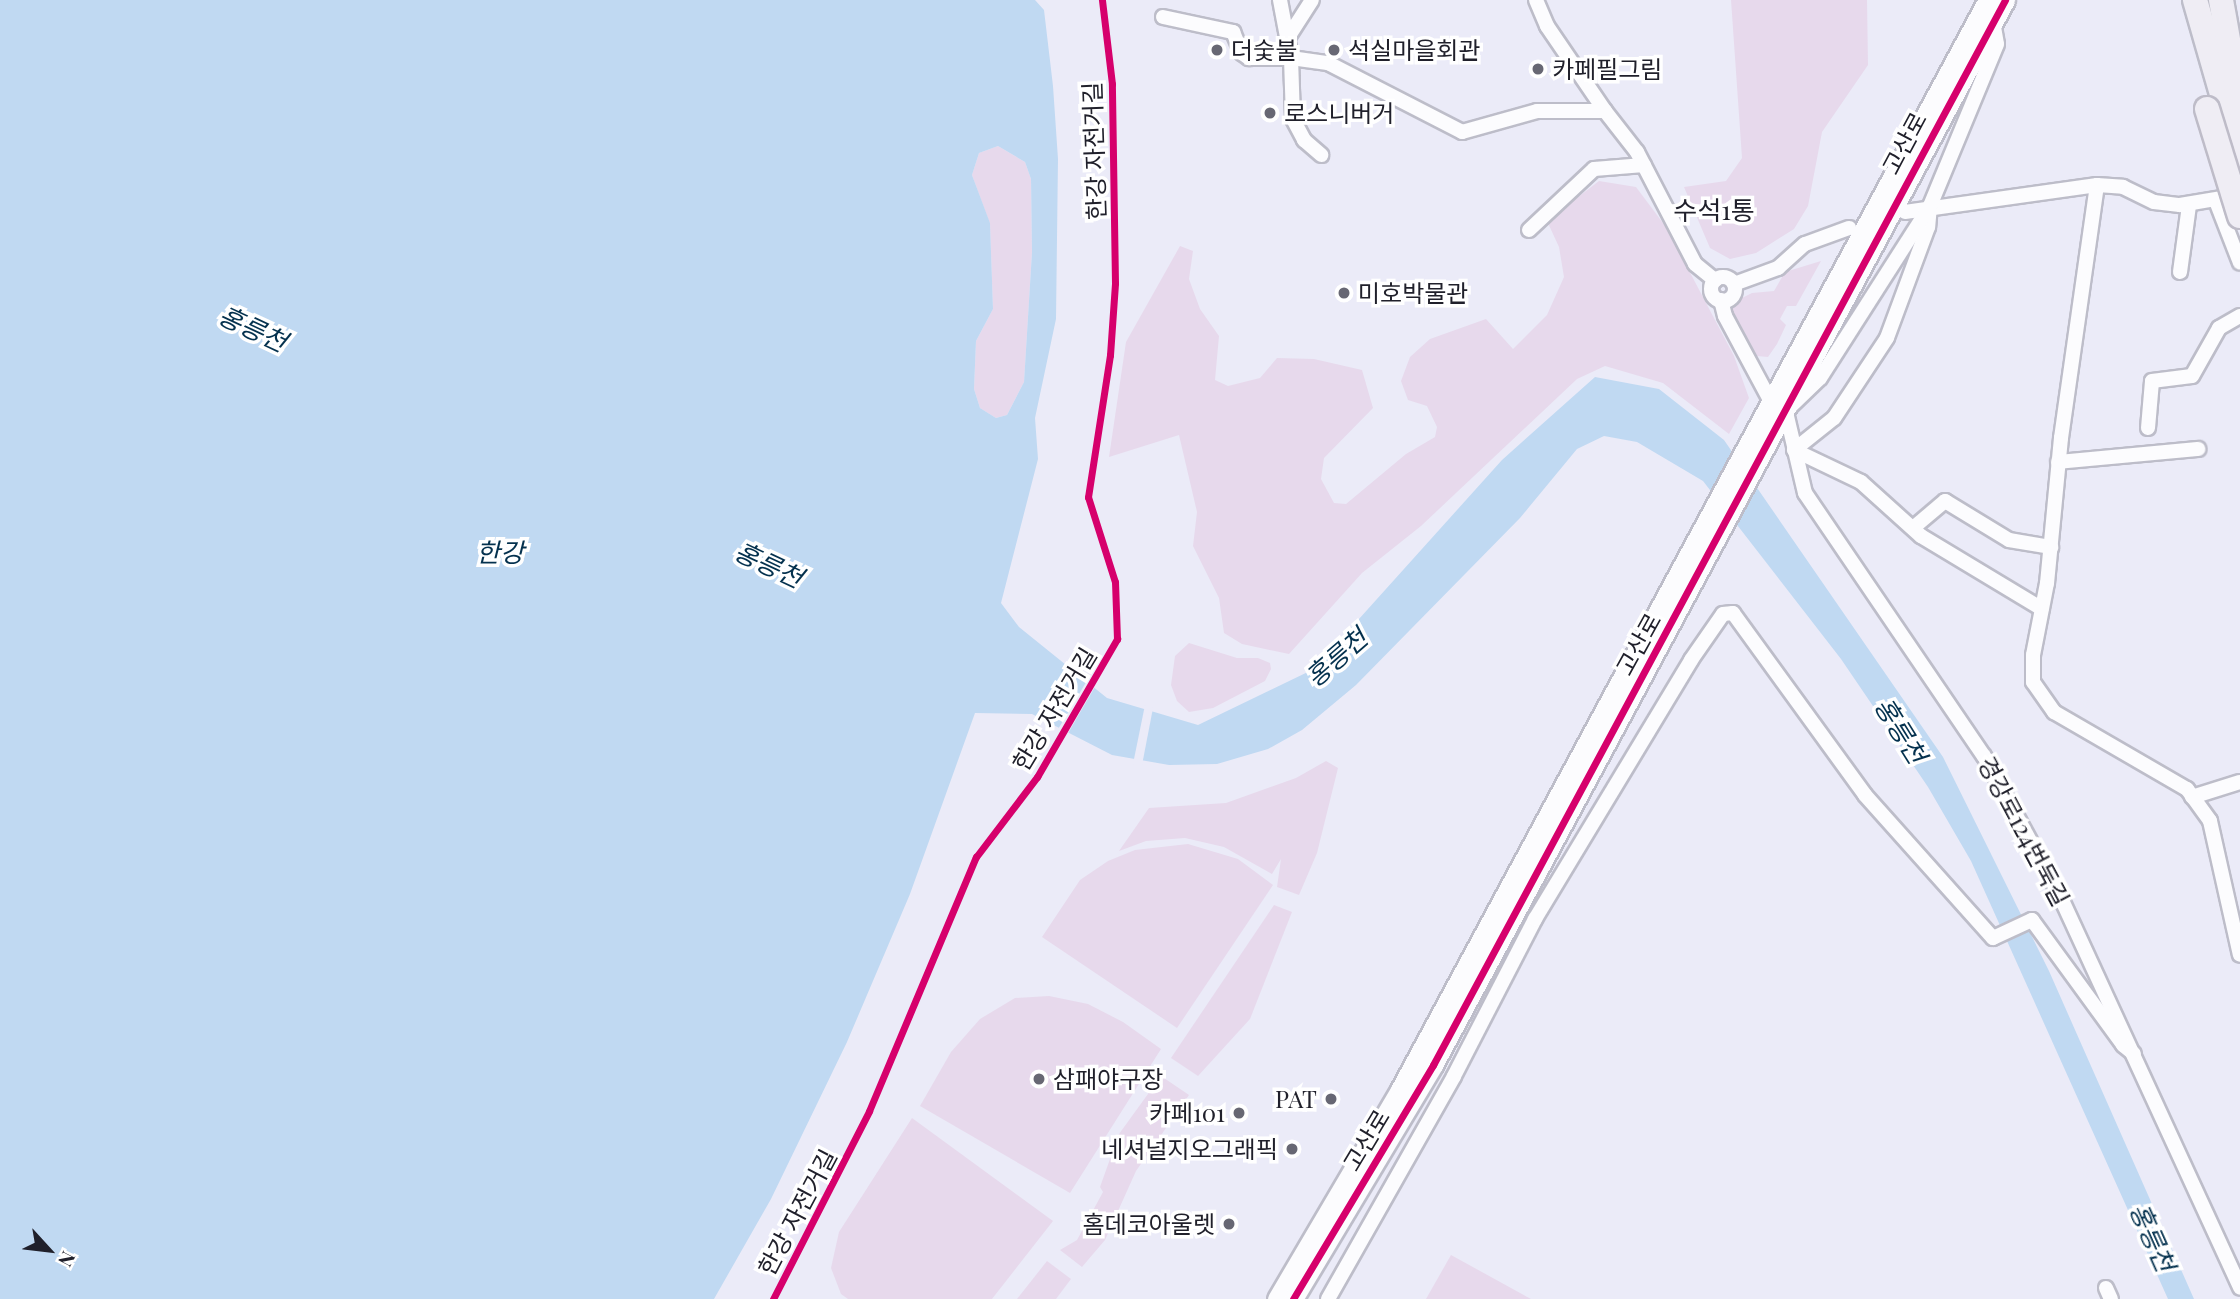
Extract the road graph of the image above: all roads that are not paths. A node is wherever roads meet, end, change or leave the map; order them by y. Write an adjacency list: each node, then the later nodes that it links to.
1 (1280, 0): 11 (street)
2 (1312, 0): 11 (street)
3 (1536, 0): 14 (street)
4 (1988, 0): 33 (street, 고산로)
5 (2005, 0): 10 (street, 고산로)
6 (2179, 0): 13 (highway)
7 (2195, 0): 13 (highway)
8 (2221, 0): 13 (highway)
9 (1163, 17): 12 (street)
10 (1993, 21): 22 (street); 33 (street, 고산로)
11 (1287, 39): 12 (street)
12 (1291, 58): 14 (street); 15 (street)
13 (2228, 105): 16 (highway); 24 (highway, bridge)
14 (1605, 111): 17 (street)
15 (1321, 155)
16 (2240, 157)
17 (1644, 165): 26 (street); 29 (street)
18 (2096, 185): 21 (street); 22 (street); 37 (street)
19 (2240, 195): 20 (street)
20 (2216, 201): 21 (street); 27 (street)
21 (2189, 205): 28 (street)
22 (1930, 206): 23 (street); 33 (street); 36 (street)
23 (1905, 212)
24 (2240, 216)
25 (1849, 228): 30 (street)
26 (1529, 230)
27 (2240, 263)
28 (2180, 272)
29 (1714, 281): 30 (street); 31 (street)
30 (1734, 284): 31 (street)
31 (1721, 300): 33 (street, 경강로124번둑길)
32 (2240, 316): 34 (street)
33 (1778, 406): 36 (street, 경강로124번둑길); 46 (street, 고산로); 47 (street, 고산로)
34 (2148, 428)
35 (2198, 449): 37 (street)
36 (1794, 450): 38 (street); 44 (street, 경강로124번둑길)
37 (2058, 462): 39 (street)
38 (1913, 528): 39 (street); 40 (street)
39 (2050, 547): 40 (street)
40 (2042, 609): 42 (street)
41 (2240, 782): 42 (street)
42 (2192, 797): 43 (street)
43 (2240, 955)
44 (2134, 1054): 45 (street, 경강로124번둑길); 48 (street)
45 (2240, 1288)
46 (1278, 1299)
47 (1293, 1299)
48 (1328, 1299)

